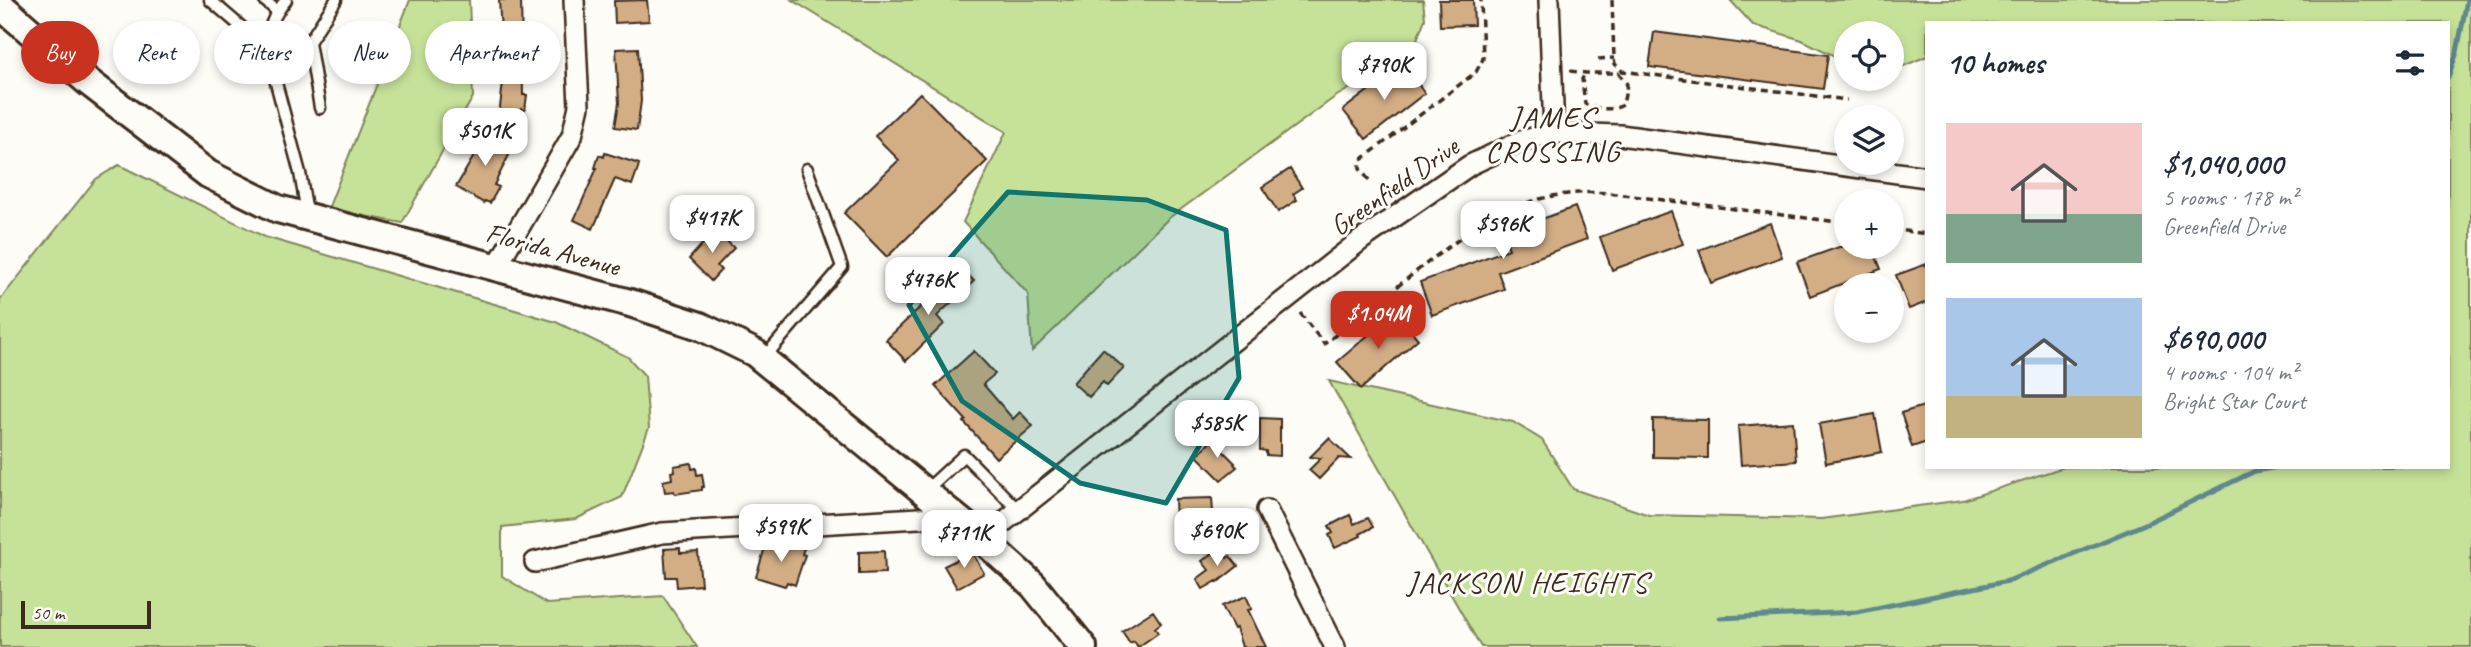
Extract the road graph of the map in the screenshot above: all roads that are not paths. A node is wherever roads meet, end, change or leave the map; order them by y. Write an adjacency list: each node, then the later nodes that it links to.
1 (210, 0): 9 (lane)
2 (264, 0): 8 (lane)
3 (286, 0): 8 (lane)
4 (336, 0): 11 (lane)
5 (574, 0): 19 (street)
6 (1549, 0): 15 (street)
7 (0, 5): 18 (main road, Florida Avenue)
8 (277, 11): 10 (lane)
9 (234, 21)
10 (273, 21)
11 (314, 34)
12 (314, 72): 14 (lane)
13 (276, 84): 18 (lane)
14 (320, 108)
15 (1554, 133): 17 (street, Greenfield Drive); 22 (street, Greenfield Drive)
16 (807, 169): 20 (lane)
17 (1925, 177)
18 (307, 217): 19 (main road, Florida Avenue)
19 (497, 266): 20 (main road, Florida Avenue)
20 (763, 360): 21 (main road, Florida Avenue)
21 (924, 492): 22 (lane); 24 (main road, Florida Avenue)
22 (1018, 510): 25 (street, Greenfield Drive)
23 (1267, 510): 28 (street)
24 (953, 516): 25 (main road, Florida Avenue); 26 (street)
25 (982, 539): 27 (main road, Florida Avenue)
26 (536, 562)
27 (1083, 647)
28 (1335, 647)

